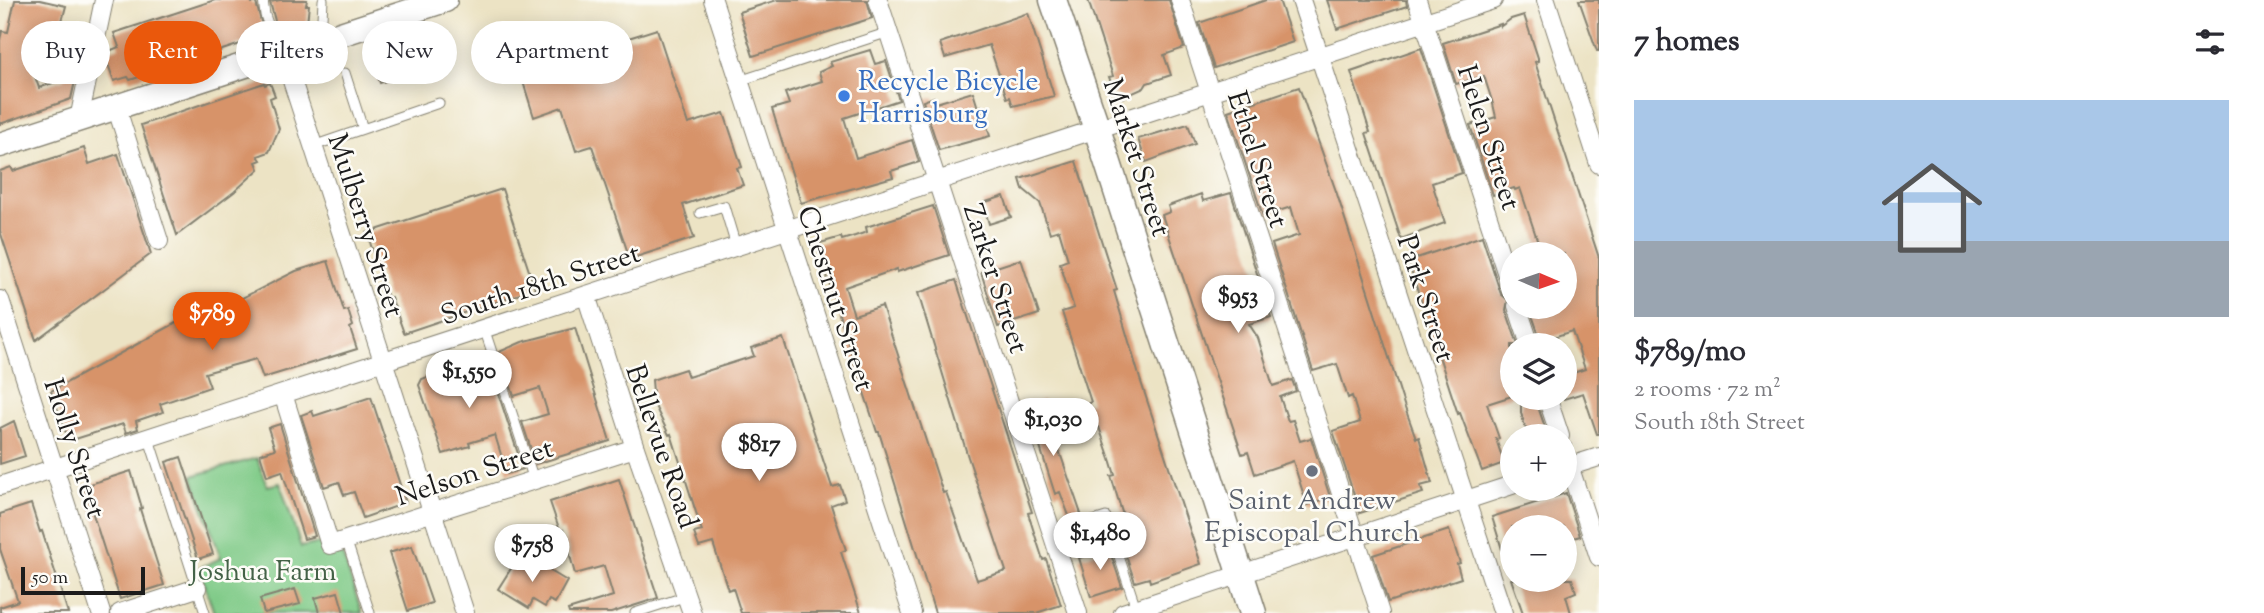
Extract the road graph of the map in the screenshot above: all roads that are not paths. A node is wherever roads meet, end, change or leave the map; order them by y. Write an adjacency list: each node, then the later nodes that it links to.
1 (263, 0): 13 (lane)
2 (323, 0): 14 (lane)
3 (445, 0): 16 (main road)
4 (713, 0): 20 (street, Chestnut Street)
5 (878, 0): 17 (street, Zarker Street)
6 (1053, 0): 28 (main road, Market Street)
7 (1180, 0): 23 (street, Ethel Street)
8 (1301, 0): 18 (street, Park Street)
9 (1417, 0): 15 (street, Helen Street)
10 (1493, 0): 15 (street, South 18th Street)
11 (1546, 0): 31 (street)
12 (99, 1): 26 (street)
13 (267, 21)
14 (322, 21)
15 (1424, 22): 18 (street, South 18th Street); 37 (street, Helen Street)
16 (348, 32)
17 (889, 32): 20 (lane); 32 (street, Zarker Street)
18 (1320, 56): 23 (street, South 18th Street); 53 (street, Park Street)
19 (236, 68): 25 (main road)
20 (739, 81): 34 (street, Chestnut Street)
21 (348, 82): 27 (lane)
22 (291, 84): 30 (street, Mulberry Street)
23 (1210, 92): 28 (street, South 18th Street); 56 (street, Ethel Street)
24 (439, 103): 27 (lane)
25 (116, 106): 26 (main road); 35 (street)
26 (79, 119): 29 (main road)
27 (363, 129): 30 (lane)
28 (1097, 129): 32 (street, South 18th Street); 59 (main road, Market Street)
29 (0, 145)
30 (313, 146): 42 (street, Mulberry Street)
31 (1599, 161)
32 (937, 181): 34 (street, South 18th Street); 55 (street, Zarker Street)
33 (700, 213): 36 (lane)
34 (787, 230): 36 (street, South 18th Street); 69 (street, Chestnut Street)
35 (159, 241)
36 (736, 246): 38 (street, South 18th Street)
37 (1500, 253)
38 (586, 295): 41 (street, South 18th Street); 45 (street, Bellevue Road)
39 (0, 300): 40 (street, Holly Street)
40 (4, 323): 48 (street, Holly Street)
41 (484, 328): 42 (street, South 18th Street); 49 (lane)
42 (383, 361): 43 (street, South 18th Street); 54 (street, Mulberry Street)
43 (283, 394): 44 (street, South 18th Street); 57 (street)
44 (149, 439): 48 (street, South 18th Street); 60 (lane)
45 (635, 448): 49 (street, Nelson Street); 61 (street, Bellevue Road)
46 (1599, 457): 47 (street)
47 (1577, 460)
48 (54, 468): 50 (street, South 18th Street); 63 (street, Holly Street)
49 (534, 480): 54 (street, Nelson Street)
50 (0, 486)
51 (1500, 489): 53 (street)
52 (1577, 494): 58 (street)
53 (1466, 500): 56 (street); 73 (street, Park Street)
54 (432, 512): 57 (street, Nelson Street); 67 (street, Mulberry Street)
55 (1052, 534): 62 (lane); 70 (street, Zarker Street)
56 (1355, 537): 59 (street); 72 (street, Ethel Street)
57 (338, 542): 66 (lane)
58 (1599, 557)
59 (1241, 575): 62 (street); 71 (main road, Market Street)
60 (197, 588): 64 (street); 65 (lane)
61 (690, 604): 68 (lane)
62 (1132, 612)
63 (101, 613)
64 (120, 613)
65 (205, 613)
66 (370, 613)
67 (465, 613)
68 (635, 613)
69 (912, 613)
70 (1078, 613)
71 (1254, 613)
72 (1380, 613)
73 (1503, 613)

